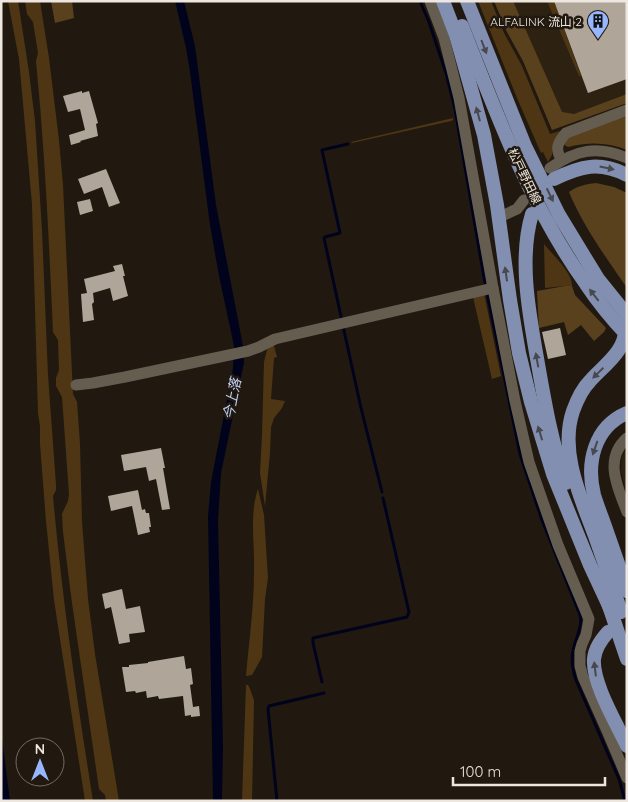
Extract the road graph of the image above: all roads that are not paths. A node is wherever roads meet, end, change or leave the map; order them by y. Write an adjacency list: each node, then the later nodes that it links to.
1 (430, 1): 12 (street)
2 (443, 1): 21 (main road, one-way to 2)
3 (452, 1): 15 (main road, 松戸野田線, one-way to 3)
4 (466, 1): 14 (main road, 松戸野田線, one-way to 14)
5 (627, 110): 7 (street)
6 (627, 158): 7 (street)
7 (562, 160): 8 (street)
8 (552, 174): 9 (main road, one-way to 9)
9 (627, 175)
10 (524, 200): 12 (street)
11 (532, 214): 21 (main road, one-way to 11)
12 (492, 216): 13 (street)
13 (488, 289): 16 (street); 26 (street)
14 (623, 311): 15 (main road)
15 (626, 334): 22 (main road, one-way to 22)
16 (76, 385)
17 (627, 413): 20 (main road, one-way to 20)
18 (627, 438): 19 (street)
19 (627, 512)
20 (627, 591)
21 (610, 608): 24 (main road)
22 (627, 630)
23 (608, 632): 25 (main road, one-way to 23)
24 (627, 659)
25 (627, 746)
26 (627, 778)

